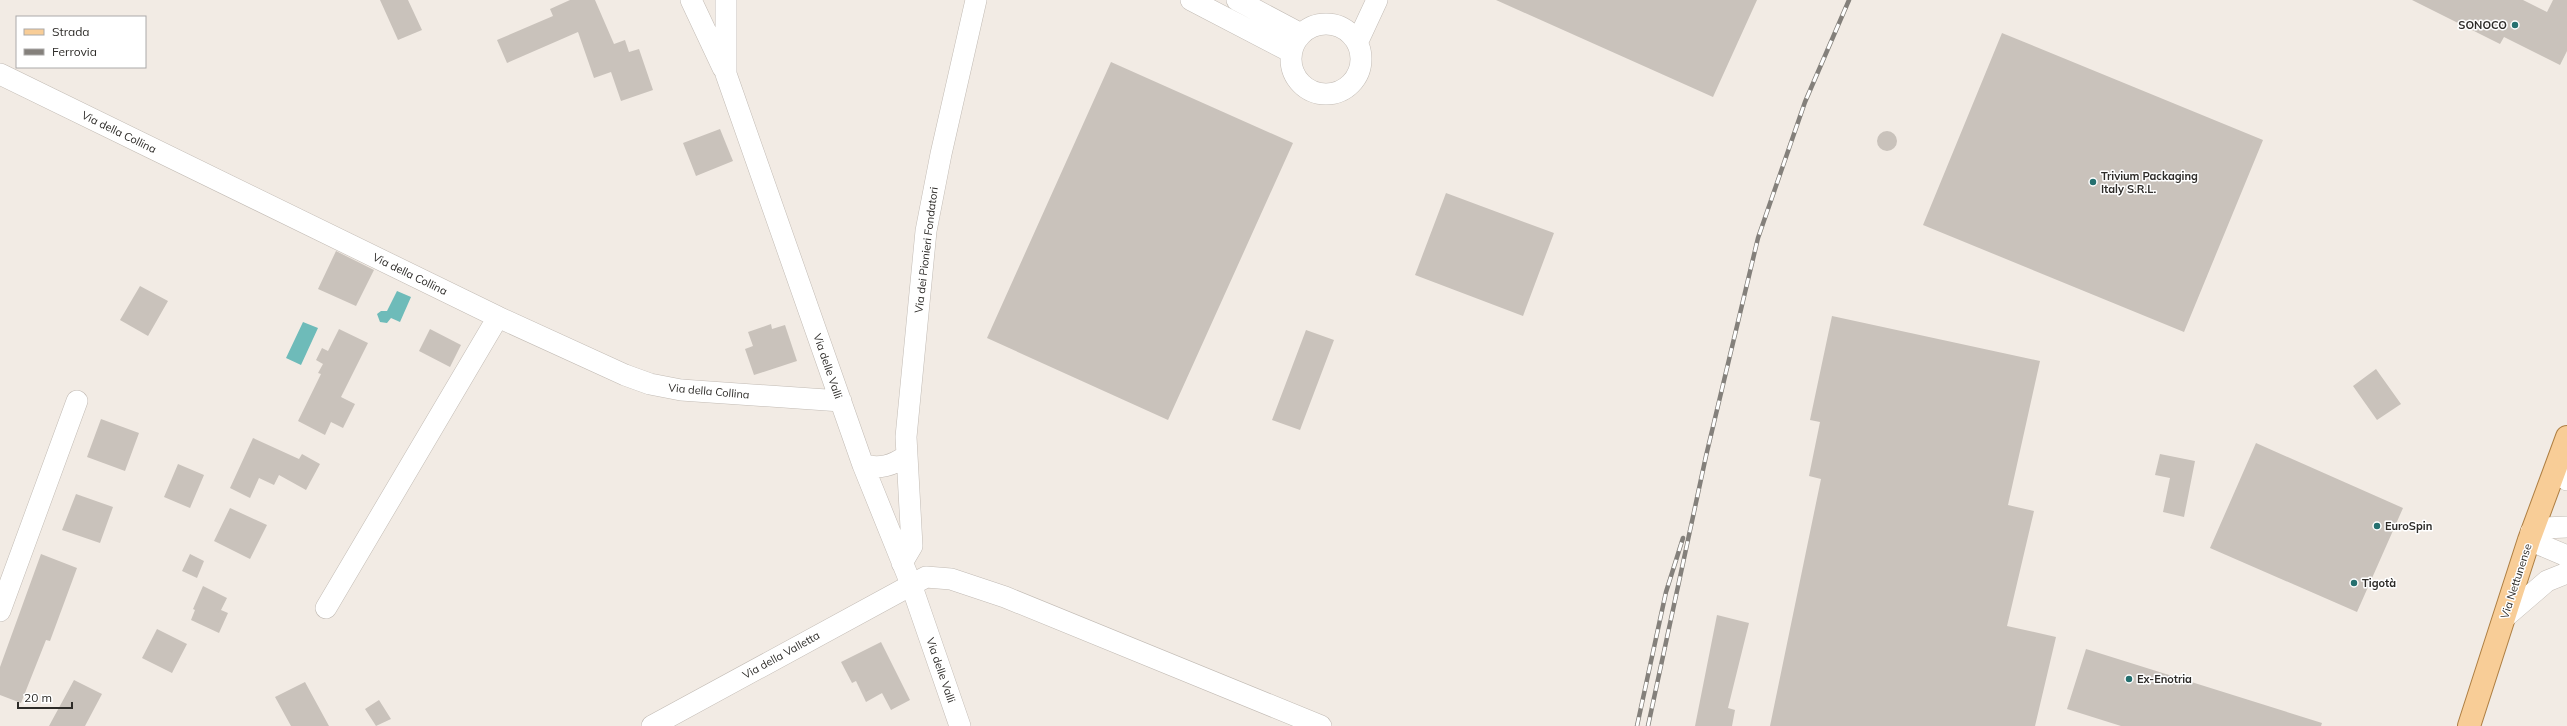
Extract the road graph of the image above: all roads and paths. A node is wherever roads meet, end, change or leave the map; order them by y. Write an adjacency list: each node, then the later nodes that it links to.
1 (691, 0): 11 (street)
2 (726, 0): 11 (street, Via delle Valli)
3 (976, 0): 16 (street, Via dei Pionieri Fondatori)
4 (1191, 0): 9 (street)
5 (1237, 0): 7 (street)
6 (1377, 0): 8 (street)
7 (1301, 34): 8 (street); 9 (street)
8 (1358, 43): 9 (street)
9 (1291, 52)
10 (0, 74): 12 (street, Via della Collina)
11 (726, 74): 14 (street, Via delle Valli)
12 (498, 317): 14 (street, Via della Collina); 26 (street)
13 (77, 401): 27 (street)
14 (841, 401): 18 (street, Via delle Valli)
15 (2567, 437): 17 (main road, Via Nettunense)
16 (906, 456): 18 (street); 23 (street, Via dei Pionieri Fondatori)
17 (2560, 459): 19 (street); 21 (main road, Via Nettunense)
18 (863, 465): 23 (street, Via delle Valli)
19 (2567, 480)
20 (2567, 527): 21 (street)
21 (2530, 536): 22 (street); 28 (main road, Via Nettunense)
22 (2567, 556)
23 (902, 562): 25 (street, Via delle Valli)
24 (2567, 573): 28 (street)
25 (911, 584): 29 (street, Via della Valletta); 30 (street, Via delle Valli); 31 (street, Via della Valletta)
26 (326, 608)
27 (0, 611)
28 (2504, 618): 32 (main road, Via Nettunense)
29 (652, 726)
30 (960, 726)
31 (1321, 726)
32 (2469, 726)

